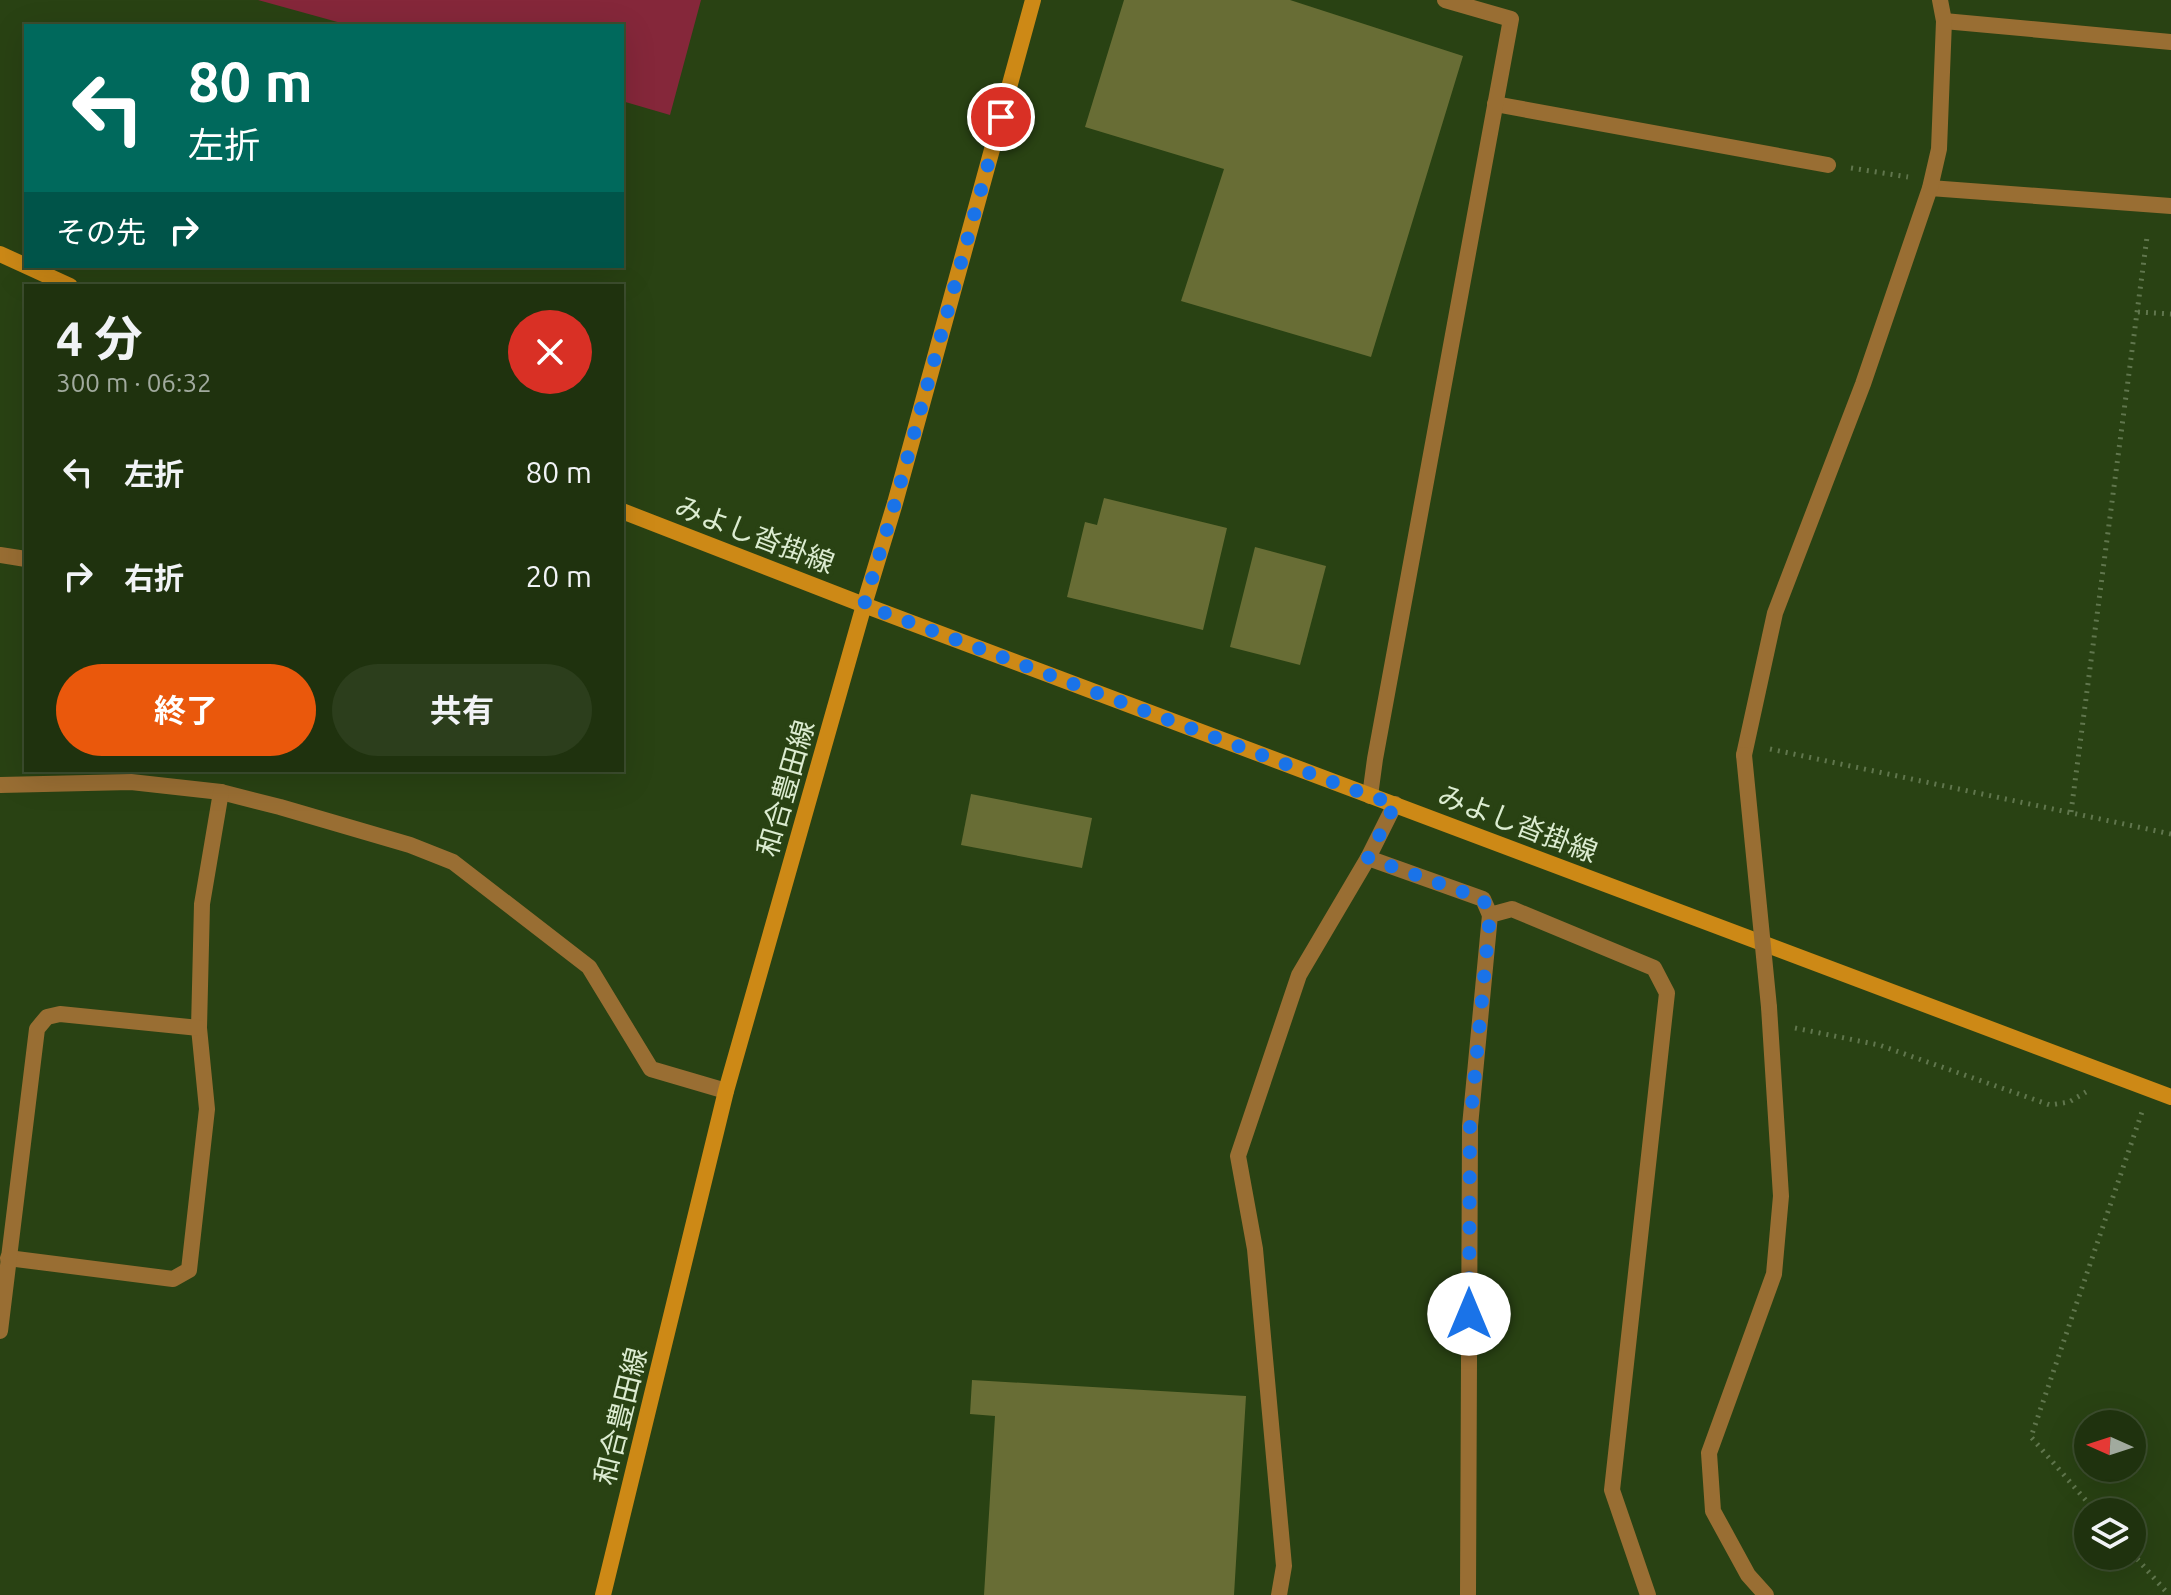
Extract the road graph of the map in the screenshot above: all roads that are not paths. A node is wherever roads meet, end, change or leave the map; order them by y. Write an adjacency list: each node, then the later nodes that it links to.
1 (1033, 0): 17 (main road, 和合豊田線)
2 (1445, 0): 6 (street)
3 (1940, 0): 4 (street)
4 (1944, 21): 5 (street); 8 (street)
5 (2171, 42)
6 (1495, 104): 7 (street); 20 (street)
7 (1828, 165)
8 (1930, 188): 9 (street); 33 (street, bridge)
9 (2171, 206)
10 (0, 254): 11 (main road)
11 (24, 265)
12 (31, 268): 13 (main road)
13 (66, 284)
14 (624, 512): 17 (main road, みよし沓掛線)
15 (0, 555): 16 (street)
16 (24, 559)
17 (864, 605): 20 (main road, みよし沓掛線); 25 (main road, 和合豊田線)
18 (0, 785): 19 (street)
19 (221, 792): 24 (street); 25 (street)
20 (1370, 796): 21 (main road, みよし沓掛線)
21 (1395, 804): 22 (street); 26 (main road, みよし沓掛線)
22 (1368, 858): 23 (street); 30 (street)
23 (1490, 915): 31 (street); 32 (street)
24 (199, 1028): 27 (street); 27 (street)
25 (726, 1091): 29 (main road, 和合豊田線)
26 (2171, 1097)
27 (8, 1258): 28 (street)
28 (0, 1331)
29 (603, 1595)
30 (1279, 1595)
31 (1468, 1595)
32 (1648, 1595)
33 (1766, 1595)

